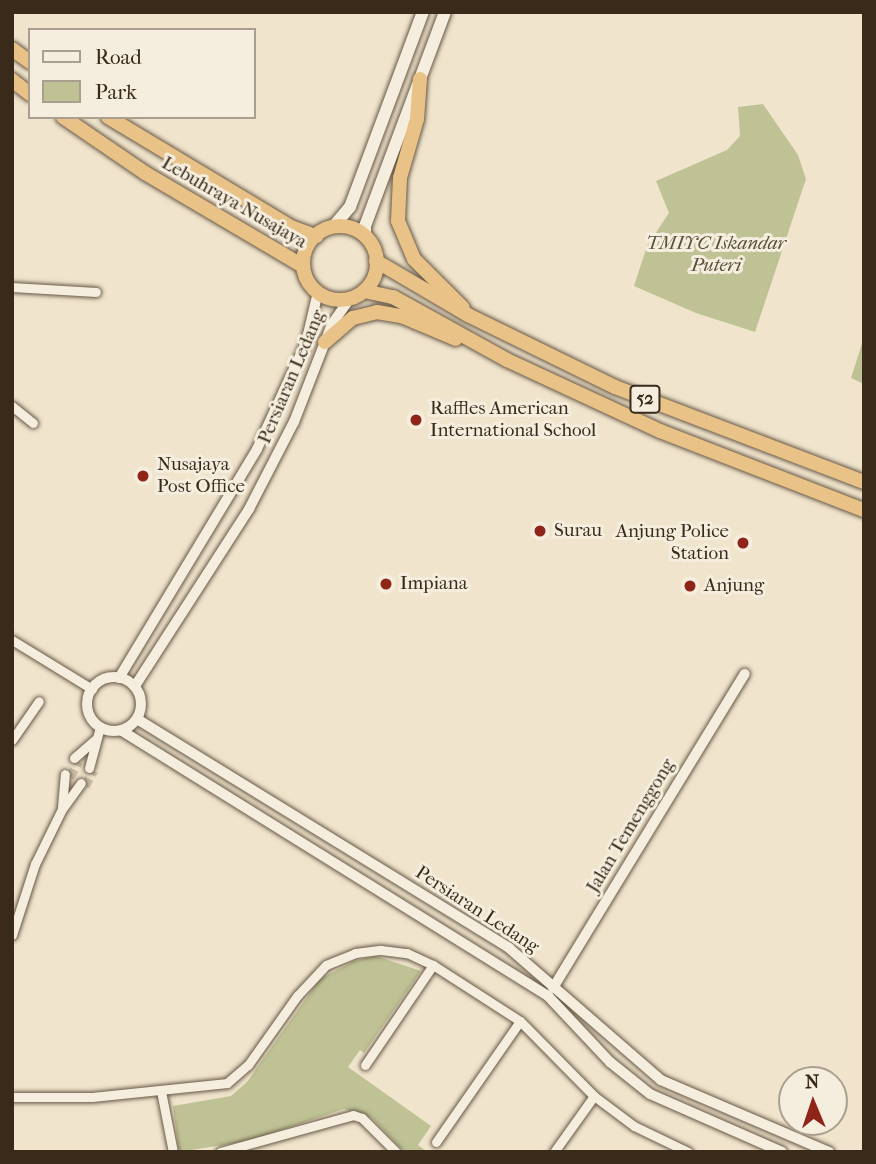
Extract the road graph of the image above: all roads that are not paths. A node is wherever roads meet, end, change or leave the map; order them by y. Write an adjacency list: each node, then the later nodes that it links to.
1 (424, 12): 10 (main road)
2 (444, 12): 5 (main road)
3 (12, 48): 4 (highway)
4 (28, 60)
5 (420, 79): 12 (main road); 19 (highway)
6 (12, 80): 7 (highway)
7 (28, 92)
8 (66, 119): 14 (highway, Lebuhraya Nusajaya)
9 (111, 119): 11 (highway)
10 (333, 227): 11 (highway); 12 (highway)
11 (316, 236): 14 (highway)
12 (365, 237): 13 (highway)
13 (376, 261): 18 (highway); 19 (highway, 52)
14 (303, 266): 17 (highway)
15 (12, 287): 16 (street)
16 (96, 292)
17 (318, 292): 18 (highway); 28 (street, Persiaran Ledang)
18 (357, 294): 20 (highway, 52); 21 (street, Persiaran Ledang)
19 (468, 315): 24 (highway, 52)
20 (474, 341): 21 (highway); 25 (highway, 52)
21 (325, 342): 29 (street, Persiaran Ledang)
22 (12, 406): 23 (street)
23 (33, 423)
24 (864, 482)
25 (864, 510)
26 (12, 640): 30 (street)
27 (744, 674): 44 (street, Jalan Temenggong)
28 (119, 678): 29 (street); 30 (street)
29 (135, 686): 32 (street)
30 (92, 689): 33 (street)
31 (39, 701): 36 (street)
32 (137, 719): 34 (street); 44 (street, Persiaran Ledang)
33 (100, 727): 34 (street); 35 (street)
34 (122, 731): 45 (street, Persiaran Ledang)
35 (96, 739): 37 (street); 38 (street)
36 (12, 740)
37 (76, 760)
38 (92, 769)
39 (67, 775): 41 (street)
40 (83, 784): 41 (street)
41 (62, 809): 42 (street)
42 (12, 935)
43 (433, 965): 46 (street); 47 (street); 48 (street)
44 (555, 984): 45 (street, Jalan Temenggong); 59 (street, Persiaran Ledang)
45 (548, 996): 58 (street, Persiaran Ledang)
46 (520, 1021): 49 (street); 51 (street)
47 (365, 1065)
48 (161, 1091): 50 (street); 53 (street)
49 (594, 1096): 52 (street); 56 (street)
50 (12, 1097)
51 (436, 1142)
52 (674, 1149): 57 (street)
53 (173, 1152)
54 (220, 1152): 55 (street)
55 (396, 1152)
56 (554, 1152)
57 (688, 1152)
58 (782, 1152)
59 (829, 1152)

